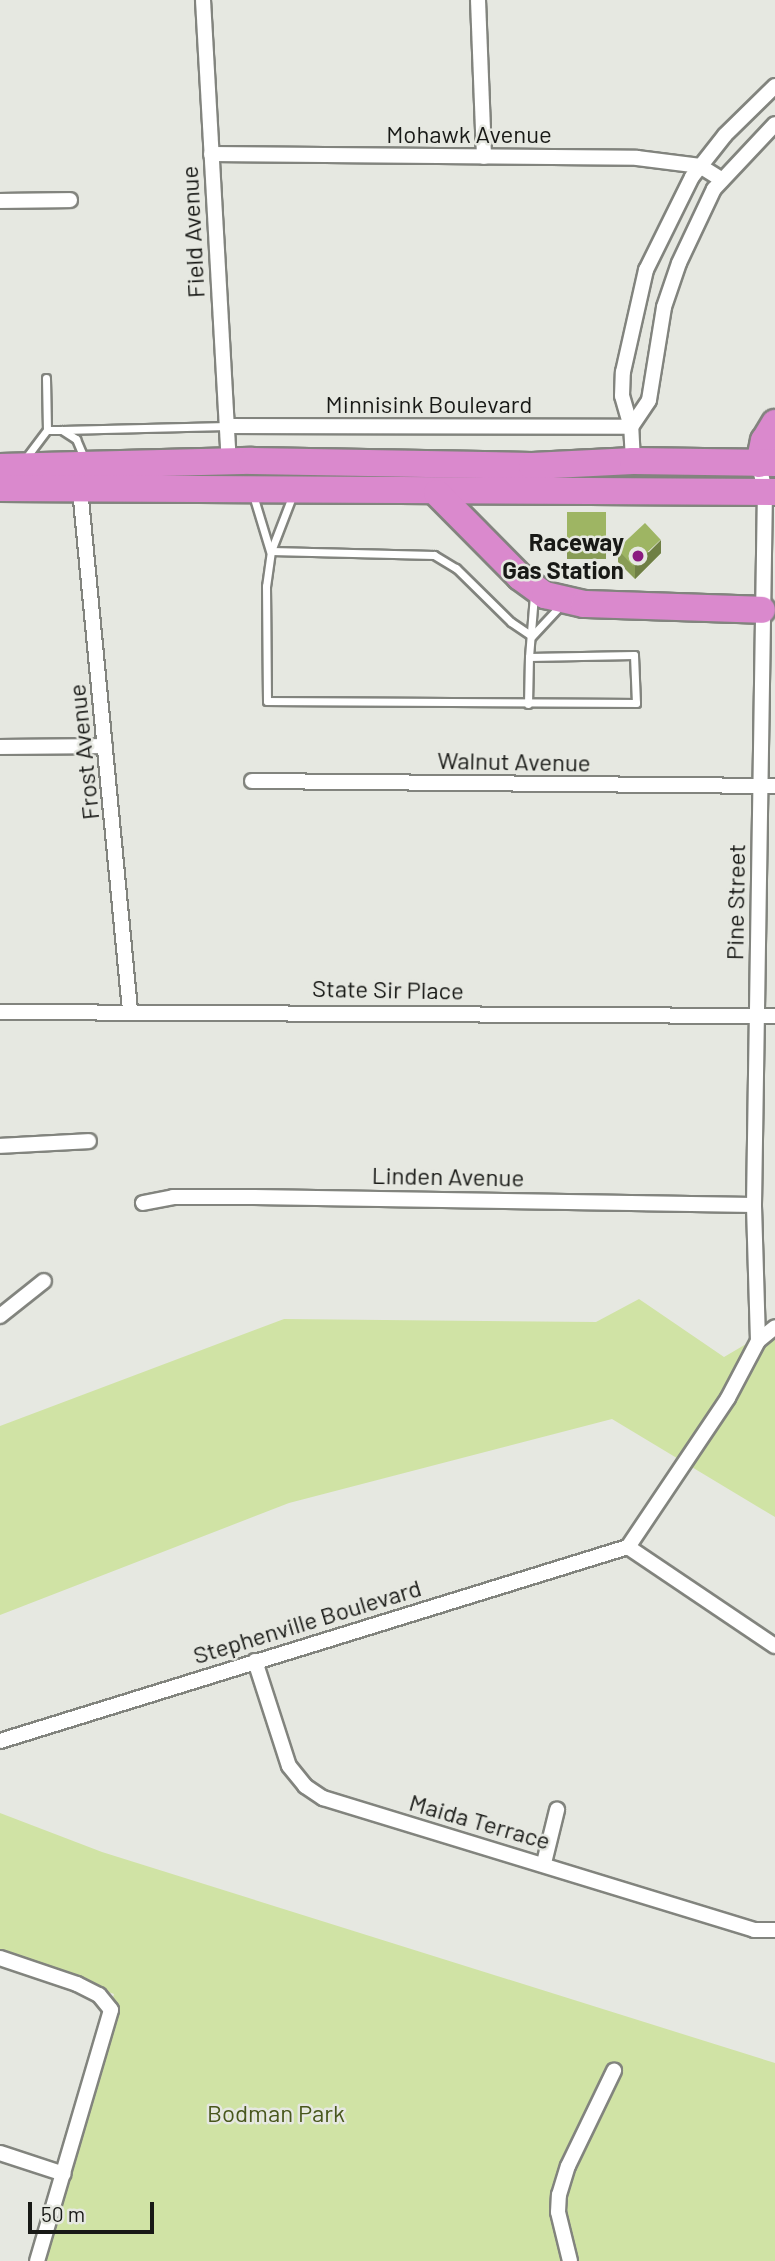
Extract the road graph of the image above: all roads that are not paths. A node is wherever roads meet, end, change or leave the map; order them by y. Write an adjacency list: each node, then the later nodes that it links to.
1 (203, 0): 5 (street, Field Avenue)
2 (478, 0): 6 (street)
3 (775, 86): 7 (street)
4 (775, 124): 8 (street)
5 (211, 154): 6 (street, Mohawk Avenue); 13 (street, Field Avenue)
6 (484, 157): 7 (street, Mohawk Avenue)
7 (700, 166): 8 (street, Mohawk Avenue); 14 (street)
8 (722, 180): 14 (street)
9 (70, 200): 10 (street)
10 (0, 201)
11 (46, 378): 15 (lane)
12 (775, 423): 19 (highway)
13 (227, 426): 14 (street, Minnisink Boulevard); 16 (lane); 18 (street, Field Avenue)
14 (631, 427): 17 (street)
15 (47, 430): 16 (lane); 20 (lane)
16 (62, 430): 21 (lane)
17 (633, 461): 18 (highway); 19 (highway)
18 (229, 462): 21 (highway)
19 (767, 463): 25 (street, Pine Street)
20 (10, 466): 21 (highway)
21 (84, 477): 22 (highway); 23 (highway); 34 (street, Frost Avenue)
22 (0, 488)
23 (251, 489): 24 (highway); 27 (lane)
24 (295, 490): 26 (highway); 27 (lane)
25 (770, 492): 26 (highway); 30 (street, Pine Street)
26 (437, 494): 28 (highway)
27 (271, 551): 31 (lane); 33 (lane)
28 (534, 588): 29 (highway); 31 (lane)
29 (565, 601): 30 (highway); 31 (lane)
30 (762, 610): 37 (street, Pine Street)
31 (532, 636): 32 (lane)
32 (529, 657): 33 (lane); 33 (lane)
33 (528, 704)
34 (106, 746): 35 (street); 39 (street, Frost Avenue)
35 (0, 747)
36 (252, 781): 37 (street, Walnut Avenue)
37 (759, 786): 38 (street, Walnut Avenue); 41 (street, Pine Street)
38 (775, 786)
39 (130, 1010): 40 (street, State Sir Place); 41 (street, State Sir Place)
40 (0, 1012)
41 (756, 1016): 42 (street, State Sir Place); 46 (street, Pine Street)
42 (775, 1016)
43 (89, 1141): 44 (street)
44 (0, 1146)
45 (143, 1203): 46 (street, Linden Avenue)
46 (754, 1205): 50 (street, Pine Street)
47 (44, 1281): 48 (street)
48 (0, 1316)
49 (775, 1327): 50 (street)
50 (758, 1341): 51 (street)
51 (628, 1547): 52 (street); 53 (street, Stephenville Boulevard)
52 (775, 1646)
53 (255, 1661): 54 (street, Stephenville Boulevard); 56 (street, Maida Terrace)
54 (0, 1741)
55 (557, 1810): 56 (street)
56 (544, 1863): 57 (street, Maida Terrace)
57 (775, 1930)
58 (0, 1958): 61 (street)
59 (614, 2071): 63 (street)
60 (0, 2153): 61 (street)
61 (64, 2174): 62 (street)
62 (37, 2261)
63 (570, 2261)

